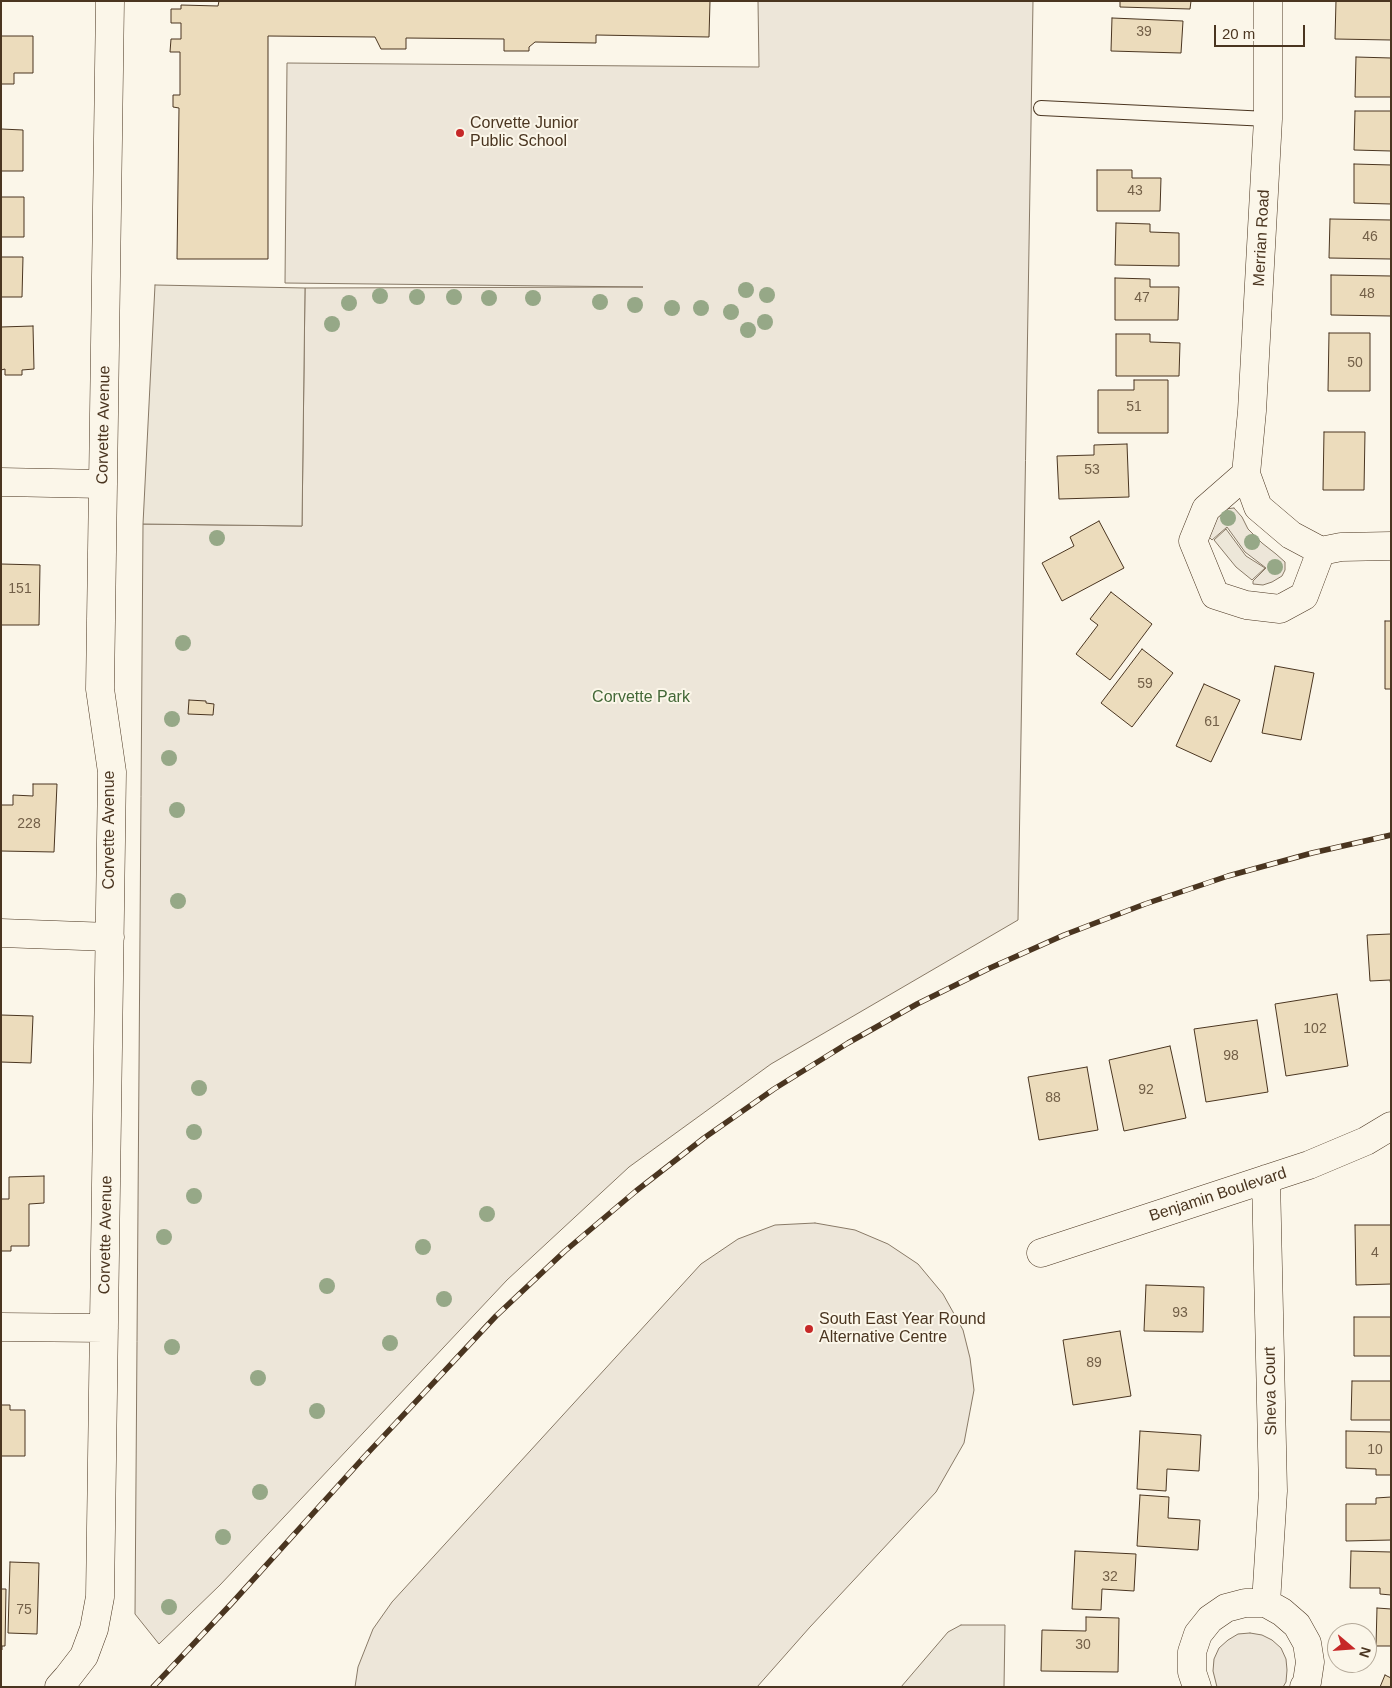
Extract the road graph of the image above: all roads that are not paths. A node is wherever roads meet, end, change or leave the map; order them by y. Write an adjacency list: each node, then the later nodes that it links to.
1 (110, 1): 7 (street, Corvette Avenue)
2 (1268, 1): 4 (street, Merrian Road)
3 (1041, 108): 4 (lane)
4 (1268, 119): 5 (street, Merrian Road)
5 (1246, 474): 9 (street, Merrian Road); 9 (street)
6 (1, 482): 7 (street)
7 (103, 484): 11 (street, Corvette Avenue)
8 (1391, 546): 9 (street)
9 (1321, 551)
10 (1, 933): 11 (street)
11 (110, 937): 16 (street, Corvette Avenue)
12 (1391, 1126): 13 (street, Benjamin Boulevard)
13 (1266, 1179): 14 (street, Benjamin Boulevard); 17 (street, Sheva Court)
14 (1041, 1253)
15 (1, 1327): 16 (street)
16 (104, 1328): 18 (street, Corvette Avenue)
17 (1266, 1603): 19 (street); 20 (street)
18 (59, 1687)
19 (1197, 1687)
20 (1304, 1687)

